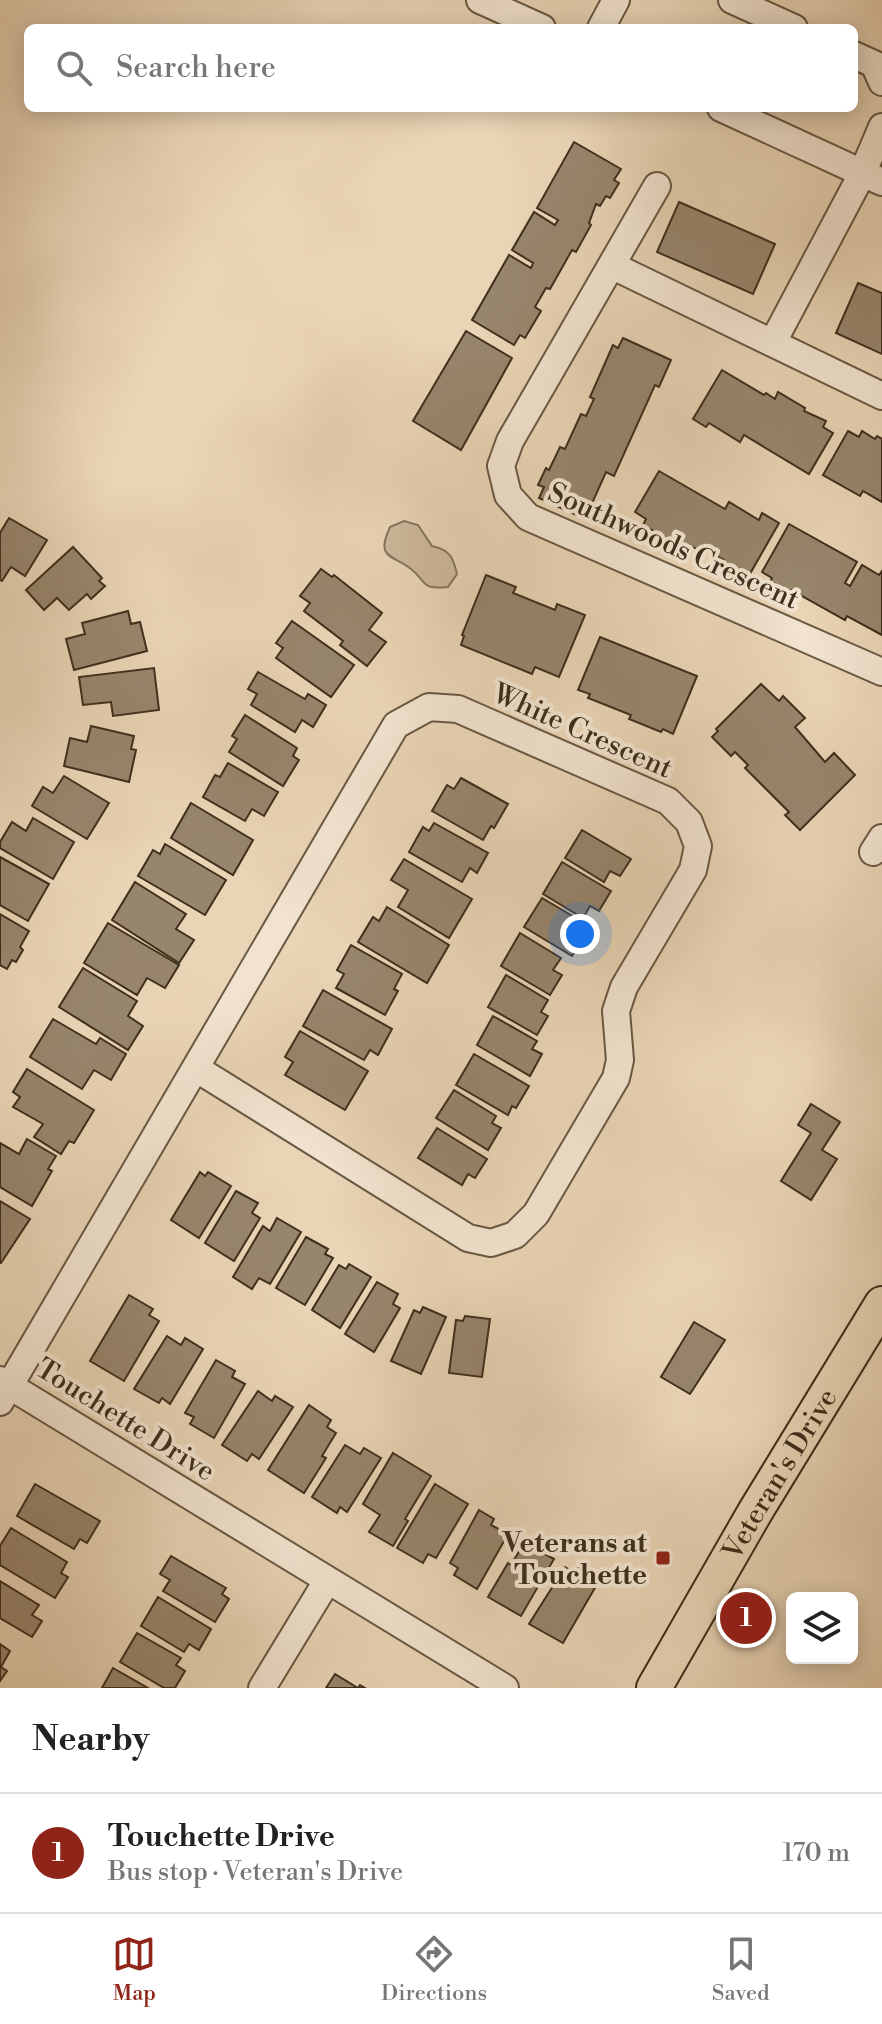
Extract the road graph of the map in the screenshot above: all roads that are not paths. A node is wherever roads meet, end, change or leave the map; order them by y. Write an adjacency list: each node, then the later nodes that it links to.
1 (480, 0): 4 (street)
2 (616, 0): 5 (street)
3 (732, 0): 6 (street)
4 (533, 24)
5 (603, 24)
6 (785, 24)
7 (858, 57): 8 (street)
8 (882, 82)
9 (730, 112): 11 (street)
10 (882, 127): 11 (street)
11 (872, 178): 14 (street)
12 (657, 186): 13 (street, Southwoods Crescent)
13 (613, 266): 14 (street); 16 (street, Southwoods Crescent)
14 (773, 342): 15 (street)
15 (882, 396)
16 (882, 672)
17 (197, 1069): 17 (street, White Crescent); 19 (street, White Crescent)
18 (882, 1304): 23 (main road, Veteran's Drive)
19 (3, 1389): 20 (street, Touchette Drive)
20 (327, 1581): 21 (street); 22 (street, Touchette Drive)
21 (262, 1688)
22 (505, 1688)
23 (654, 1688)

